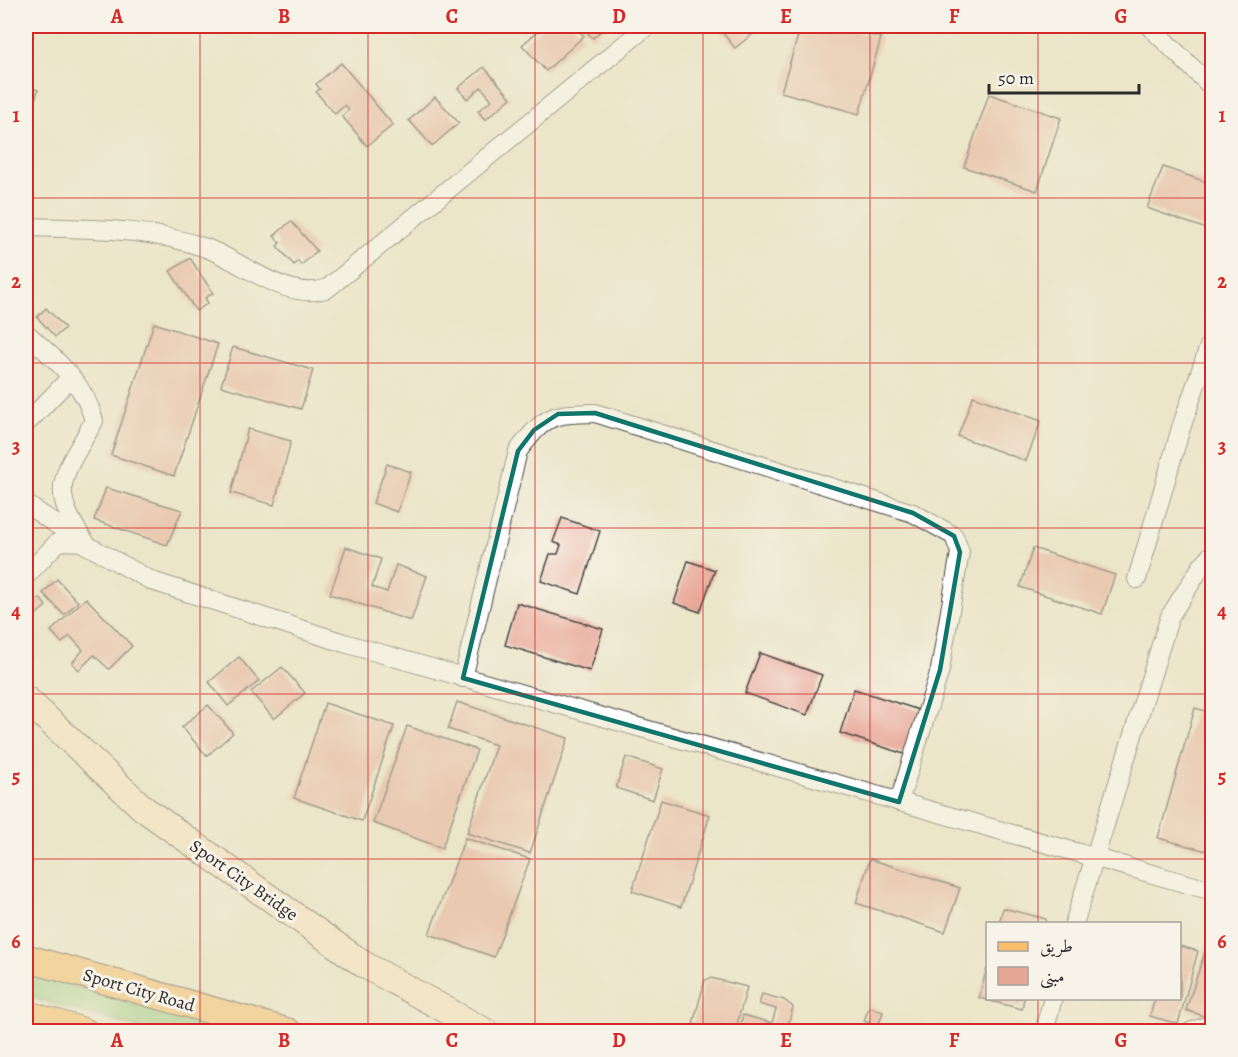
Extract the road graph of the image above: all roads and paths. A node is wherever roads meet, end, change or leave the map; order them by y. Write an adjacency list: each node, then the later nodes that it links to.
1 (647, 26): 4 (street)
2 (1149, 26): 3 (street)
3 (1212, 87)
4 (26, 227)
5 (26, 333): 8 (street)
6 (1212, 338): 7 (street)
7 (1209, 357): 14 (street)
8 (71, 378): 9 (street); 11 (street)
9 (26, 424)
10 (26, 504): 11 (street)
11 (87, 545): 13 (street); 15 (street)
12 (1212, 554): 18 (street)
13 (26, 576)
14 (1137, 579)
15 (463, 678): 17 (street); 17 (street)
16 (26, 699): 27 (main road, Sport City Bridge)
17 (899, 802): 18 (street)
18 (1093, 856): 19 (street); 20 (street)
19 (1212, 891)
20 (1075, 922)
21 (26, 958): 26 (main road, Sport City Road)
22 (1053, 1000): 28 (street)
23 (26, 1014): 25 (main road)
24 (1212, 1024): 29 (street)
25 (85, 1032)
26 (288, 1032)
27 (486, 1032)
28 (1044, 1032)
29 (1190, 1032)

